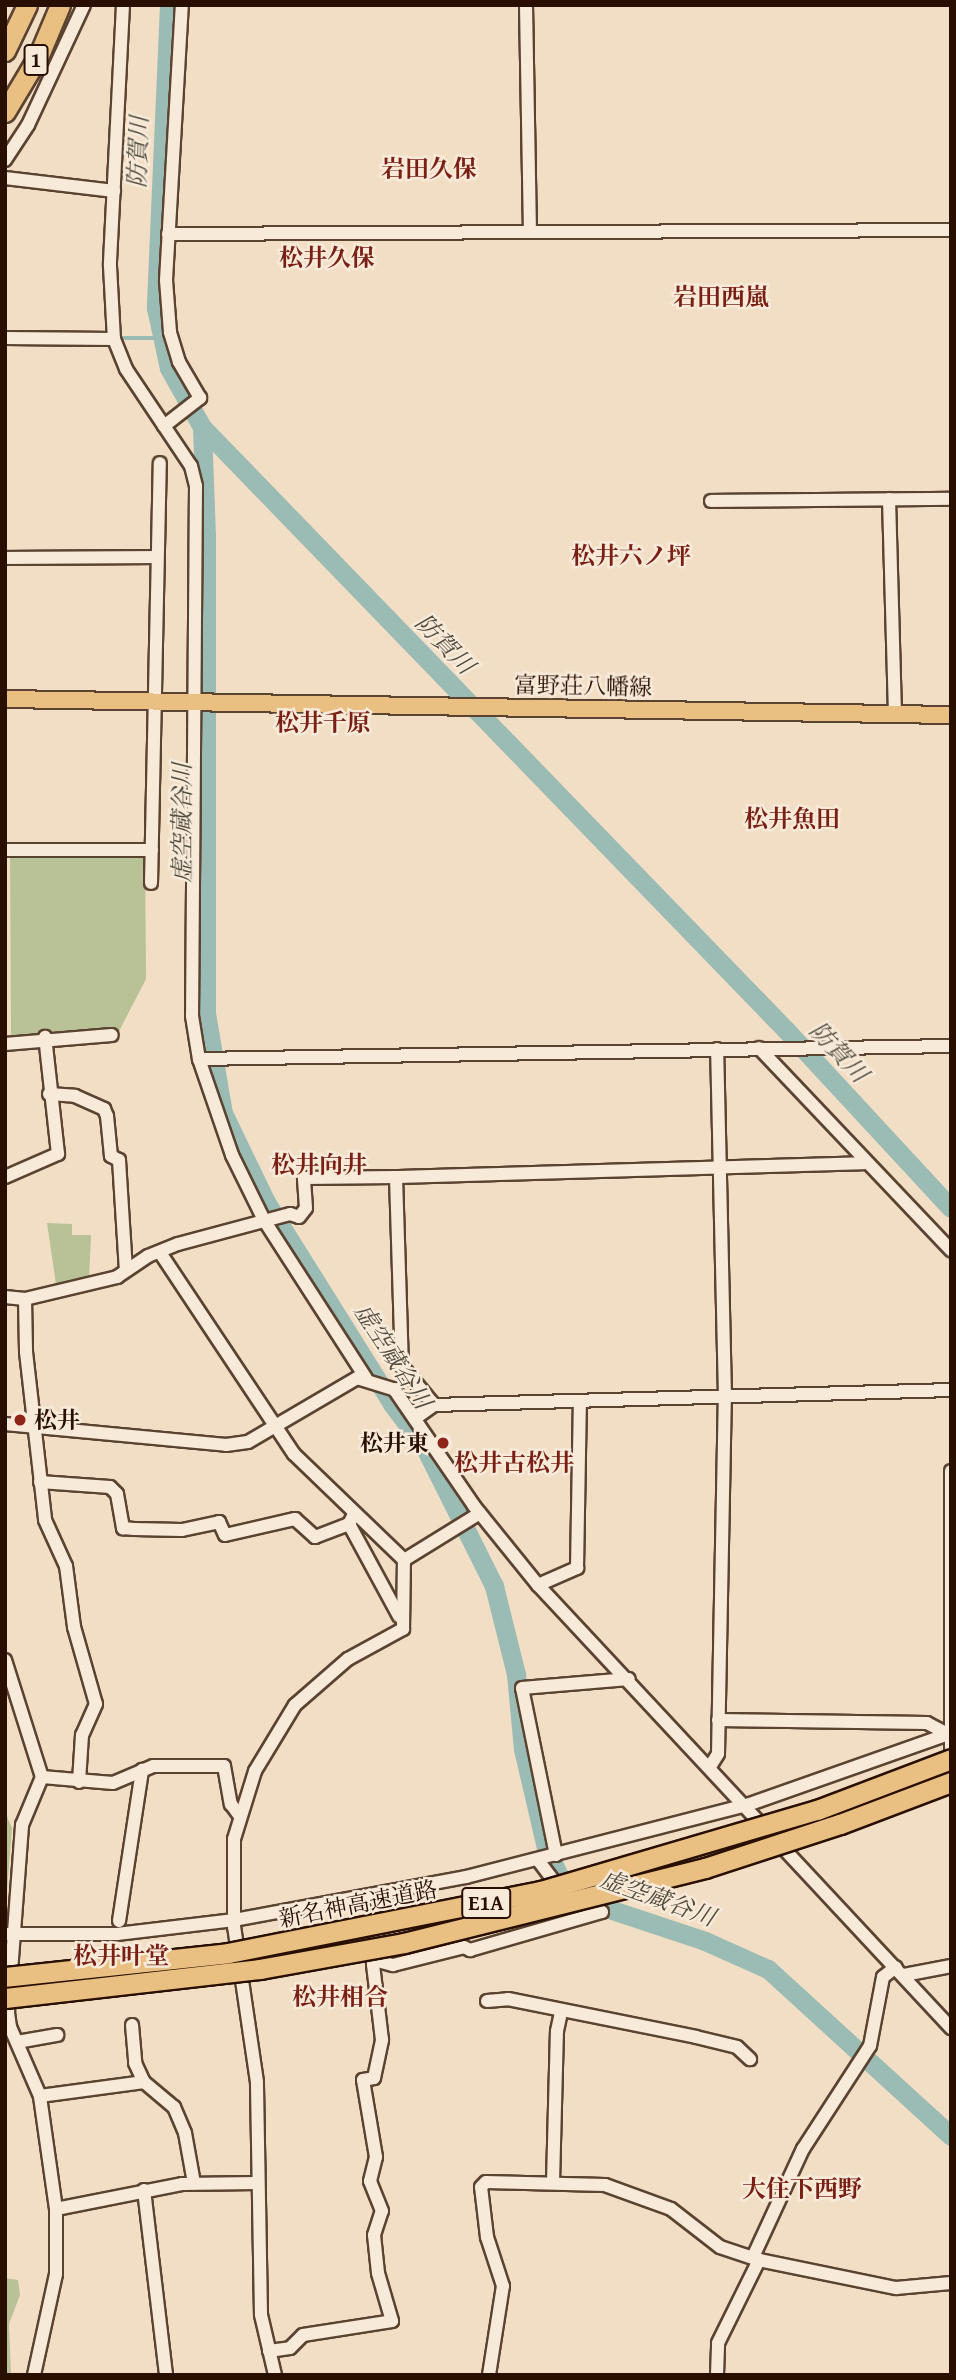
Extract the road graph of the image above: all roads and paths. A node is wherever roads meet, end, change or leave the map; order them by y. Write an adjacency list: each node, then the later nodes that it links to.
1 (17, 5): 9 (highway, 1)
2 (27, 5): 10 (highway)
3 (49, 5): 11 (highway)
4 (60, 5): 12 (highway, 1)
5 (84, 5): 13 (street)
6 (123, 5): 15 (street)
7 (182, 5): 18 (street)
8 (526, 5): 17 (street)
9 (5, 31)
10 (5, 51)
11 (5, 94)
12 (5, 112)
13 (5, 160)
14 (5, 178): 15 (street)
15 (114, 191): 20 (street)
16 (951, 230): 17 (street)
17 (530, 232): 18 (street)
18 (168, 234): 21 (street)
19 (5, 338): 20 (street)
20 (114, 339): 21 (street)
21 (164, 426): 30 (street)
22 (160, 463): 26 (street)
23 (889, 499): 24 (street); 25 (street); 31 (street)
24 (951, 499)
25 (711, 500)
26 (155, 557): 27 (street); 29 (street)
27 (5, 558)
28 (5, 699): 29 (main road, 富野荘八幡線)
29 (153, 701): 30 (main road, 富野荘八幡線); 34 (street)
30 (200, 702): 31 (main road, 富野荘八幡線); 42 (street)
31 (895, 714): 32 (main road, 富野荘八幡線)
32 (951, 715)
33 (5, 850): 34 (street)
34 (152, 850): 35 (street)
35 (151, 883)
36 (111, 1035): 37 (street)
37 (45, 1037): 38 (street); 43 (street)
38 (5, 1044)
39 (951, 1046): 40 (street)
40 (759, 1048): 41 (street); 44 (street)
41 (716, 1049): 42 (street); 45 (street)
42 (199, 1059): 48 (street)
43 (50, 1094): 46 (street); 51 (street)
44 (864, 1163): 45 (street); 49 (street)
45 (719, 1167): 47 (street); 56 (street)
46 (5, 1177)
47 (396, 1177): 48 (street); 58 (street)
48 (264, 1220): 50 (street); 54 (street)
49 (951, 1250)
50 (161, 1254): 51 (street); 62 (street)
51 (126, 1270): 53 (street)
52 (5, 1297): 53 (street)
53 (25, 1299): 61 (street)
54 (369, 1379): 59 (street); 62 (street)
55 (951, 1390): 56 (street)
56 (725, 1397): 57 (street); 73 (street)
57 (580, 1403): 58 (street); 68 (street)
58 (434, 1405): 59 (street)
59 (416, 1418): 65 (street)
60 (5, 1424): 61 (street)
61 (34, 1424): 62 (street); 64 (street)
62 (276, 1427): 66 (street)
63 (951, 1471): 70 (street)
64 (40, 1482): 66 (street); 79 (street)
65 (480, 1513): 67 (street); 68 (street)
66 (351, 1519): 67 (street); 69 (street)
67 (404, 1560): 69 (street)
68 (538, 1585): 72 (street)
69 (403, 1629): 82 (street)
70 (950, 1656): 74 (street)
71 (5, 1660): 78 (street)
72 (629, 1679): 76 (street); 83 (street)
73 (718, 1720): 74 (street); 76 (street)
74 (949, 1733): 75 (street); 81 (street)
75 (951, 1758): 94 (highway, 新名神高速道路 / E1A, bridge)
76 (711, 1765): 81 (street)
77 (142, 1770): 79 (street); 82 (street); 87 (street)
78 (42, 1777): 79 (street); 89 (street)
79 (79, 1782)
80 (951, 1782): 95 (highway, 新名神高速道路 / E1A, bridge)
81 (747, 1804): 83 (street); 93 (street)
82 (239, 1815): 86 (street)
83 (555, 1855): 84 (street)
84 (538, 1860): 85 (street); 90 (street)
85 (375, 1896): 86 (street); 91 (street)
86 (234, 1920): 89 (street); 107 (street)
87 (119, 1921)
88 (437, 1922): 90 (street)
89 (9, 1933): 101 (street)
90 (444, 1952): 91 (street)
91 (374, 1960): 112 (street)
92 (951, 1966): 93 (street)
93 (900, 1971): 99 (street); 110 (street)
94 (5, 1977)
95 (5, 1998)
96 (487, 2001): 97 (street)
97 (561, 2012): 102 (street); 105 (street)
98 (132, 2025): 103 (street)
99 (951, 2028)
100 (57, 2035): 101 (street)
101 (17, 2042): 104 (street)
102 (750, 2059)
103 (144, 2082): 104 (street); 106 (street)
104 (40, 2096): 109 (street)
105 (553, 2182): 110 (street); 116 (street)
106 (194, 2183): 107 (street); 108 (street)
107 (257, 2183): 112 (street)
108 (144, 2190): 109 (street); 114 (street)
109 (56, 2209): 113 (street)
110 (756, 2259): 111 (street); 117 (street)
111 (951, 2283)
112 (269, 2351): 115 (street)
113 (34, 2375)
114 (166, 2375)
115 (275, 2375)
116 (489, 2375)
117 (717, 2375)

